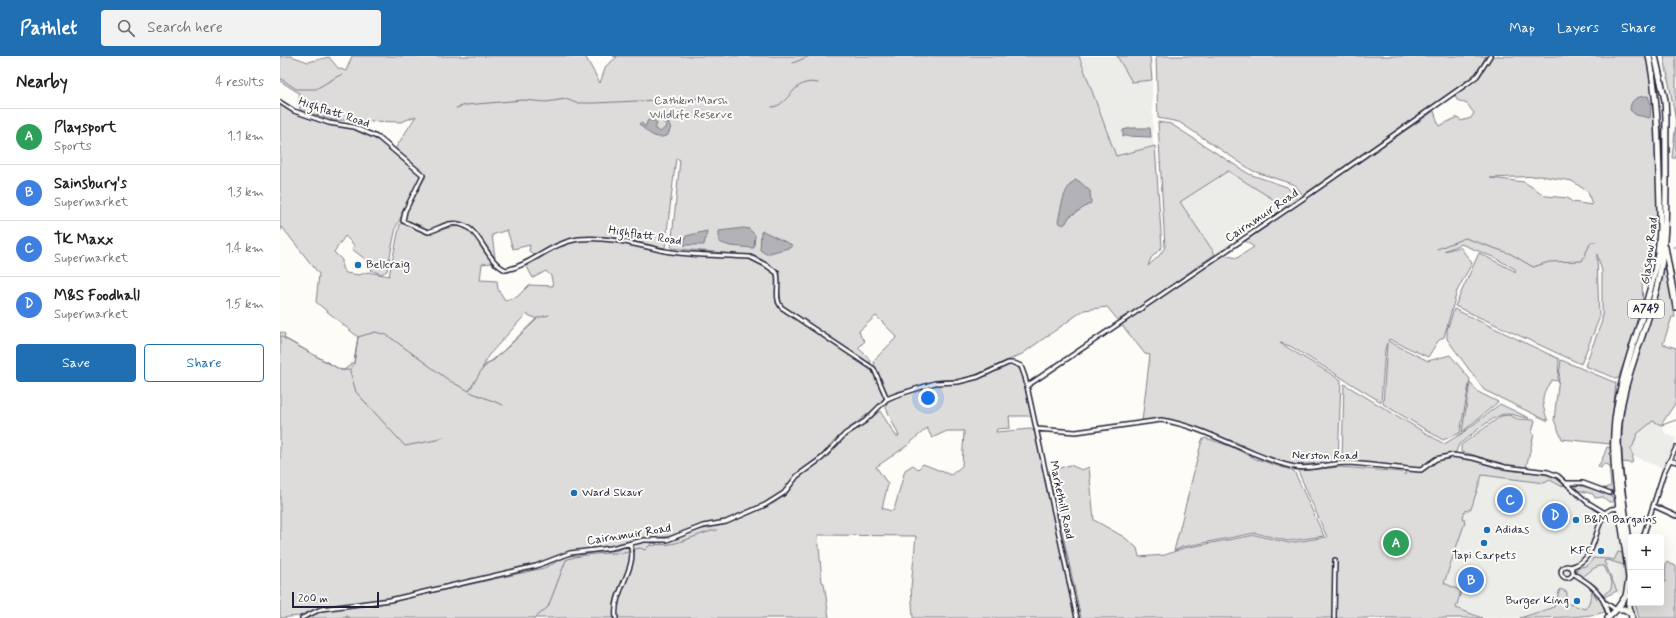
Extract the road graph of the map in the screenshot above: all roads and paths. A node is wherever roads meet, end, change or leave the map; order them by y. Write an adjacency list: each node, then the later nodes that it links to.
1 (1490, 56): 8 (street, Cairnmuir Road)
2 (1650, 56): 18 (main road, Glasgow Road / A749)
3 (1655, 56): 5 (main road, Glasgow Road / A749)
4 (280, 102): 10 (street, Highflatt Road)
5 (1664, 242): 6 (main road); 18 (main road, Glasgow Road / A749)
6 (1676, 307)
7 (1025, 377): 8 (street); 9 (street, Cairnmuir Road); 10 (street, Cairnmuir Road)
8 (1034, 380): 9 (street, Cairnmuir Road)
9 (1027, 386): 11 (street, Markethill Road)
10 (887, 400): 23 (street, Cairnmuir Road)
11 (1036, 429): 15 (street, Nerston Road); 38 (street, Markethill Road)
12 (1676, 448): 13 (street)
13 (1670, 460): 14 (street); 17 (street)
14 (1676, 462)
15 (1567, 483): 16 (street); 19 (street, Nerston Road)
16 (1610, 492)
17 (1654, 506): 20 (street); 21 (street)
18 (1622, 508): 19 (street); 22 (main road, Glasgow Road / A749)
19 (1605, 514): 25 (street)
20 (1676, 516)
21 (1644, 534)
22 (1628, 540)
23 (630, 544): 36 (street, Cairnmuir Road); 37 (street)
24 (1335, 560): 39 (street)
25 (1577, 564): 26 (street); 27 (street)
26 (1570, 566): 27 (street); 28 (street)
27 (1573, 572): 28 (street); 29 (street)
28 (1571, 576): 29 (street)
29 (1580, 579): 31 (street)
30 (1628, 591): 33 (main road, Glasgow Road / A749)
31 (1605, 602): 33 (street); 35 (street)
32 (1629, 606): 34 (main road)
33 (1617, 609): 34 (main road); 35 (main road, A749)
34 (1632, 616)
35 (1608, 617)
36 (302, 618)
37 (616, 618)
38 (1077, 618)
39 (1334, 618)

